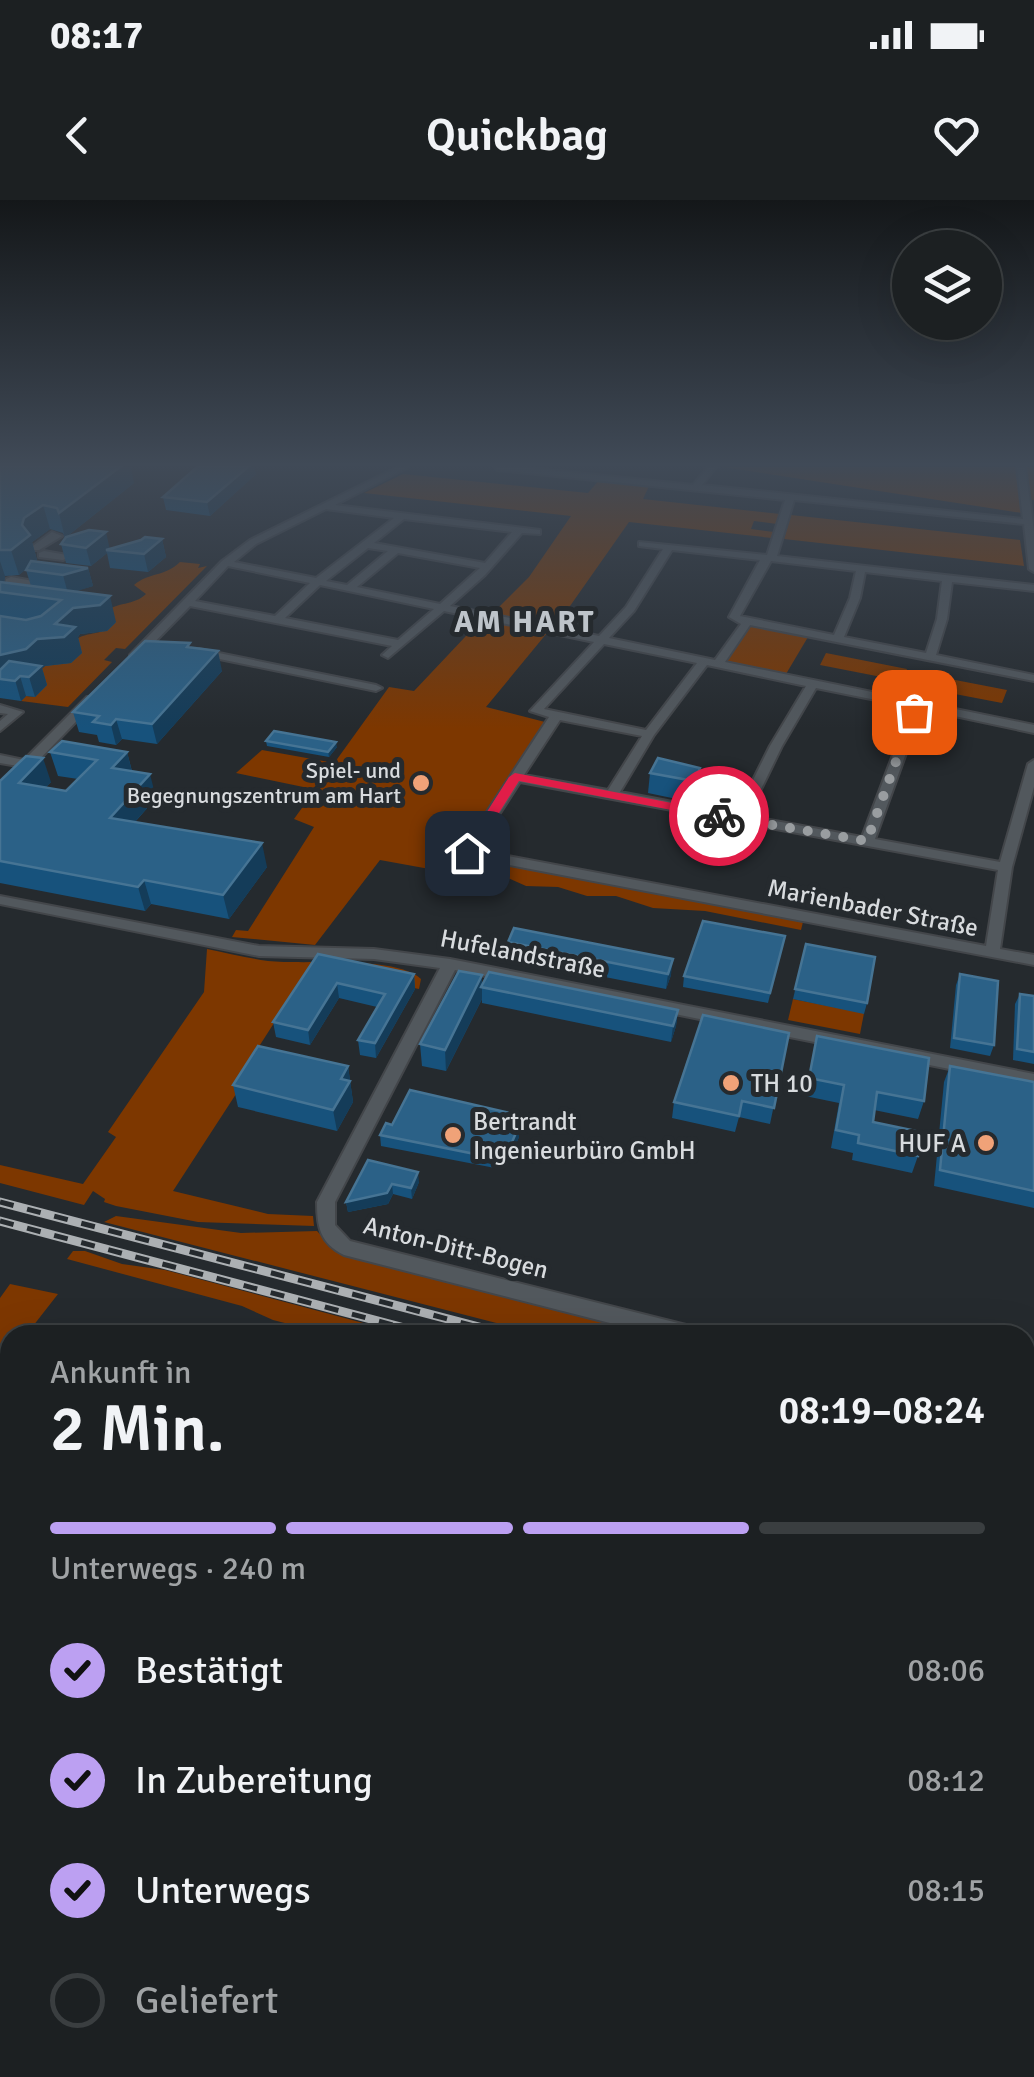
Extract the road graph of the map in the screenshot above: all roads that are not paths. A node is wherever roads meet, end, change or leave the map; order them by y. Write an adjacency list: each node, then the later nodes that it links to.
1 (238, 555): 10 (street)
2 (351, 555): 14 (street)
3 (390, 555): 16 (street)
4 (422, 555): 11 (street)
5 (497, 555): 11 (street)
6 (665, 555): 21 (street)
7 (737, 555): 9 (street)
8 (769, 555): 9 (street)
9 (768, 558): 12 (street); 20 (street)
10 (226, 564): 14 (street); 17 (street)
11 (487, 566): 18 (street)
12 (861, 569): 13 (street); 22 (street)
13 (947, 578): 15 (street); 28 (street)
14 (318, 582): 16 (street); 19 (street)
15 (1034, 588)
16 (348, 589): 18 (street)
17 (190, 603): 19 (street); 23 (street)
18 (442, 608): 21 (street); 24 (street)
19 (278, 620): 24 (street)
20 (747, 622): 22 (street); 31 (street)
21 (599, 640): 29 (street); 38 (street)
22 (837, 640): 28 (street)
23 (149, 642): 25 (street); 30 (street)
24 (401, 644): 27 (street)
25 (166, 646)
26 (182, 649): 35 (street)
27 (388, 655)
28 (930, 658): 32 (street)
29 (702, 663): 31 (street); 41 (street)
30 (126, 666)
31 (718, 666): 33 (street)
32 (1034, 678)
33 (812, 685): 36 (street); 48 (street)
34 (104, 687): 43 (street)
35 (376, 688)
36 (917, 706): 40 (street); 49 (street)
37 (0, 709): 39 (street)
38 (556, 715): 41 (street); 45 (street)
39 (0, 727)
40 (1034, 730)
41 (649, 734): 47 (street)
42 (0, 760): 43 (street)
43 (28, 764): 46 (street)
44 (1034, 764): 50 (street)
45 (515, 777): 47 (street); 52 (street, Marienbader Straße)
46 (0, 792)
47 (612, 795): 48 (street)
48 (740, 819): 49 (street)
49 (867, 841): 50 (street)
50 (1005, 867): 52 (street)
51 (0, 900): 54 (street, Hufelandstraße)
52 (992, 953): 53 (street, Marienbader Straße)
53 (1034, 960)
54 (450, 964): 55 (street, Hufelandstraße); 56 (street, Anton-Ditt-Bogen)
55 (1034, 1080)
56 (650, 1325)

